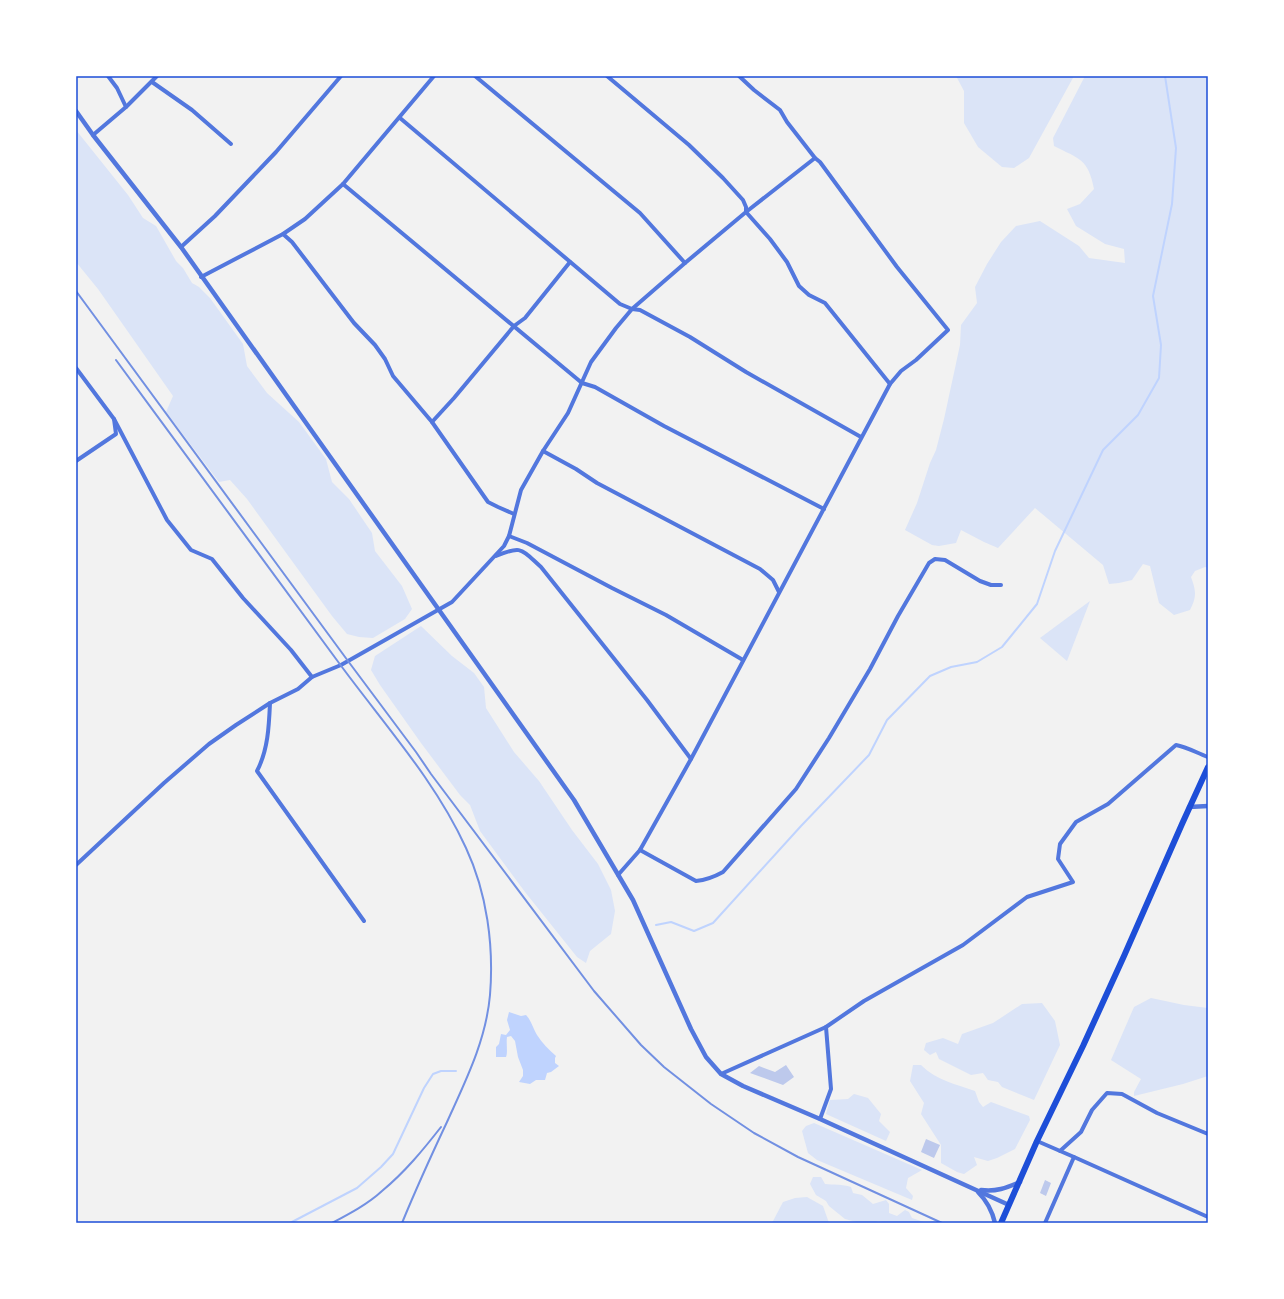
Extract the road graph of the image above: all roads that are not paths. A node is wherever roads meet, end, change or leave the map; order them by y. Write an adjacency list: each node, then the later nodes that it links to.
1 (108, 76): 9 (street)
2 (157, 76): 8 (street)
3 (341, 76): 18 (street)
4 (434, 76): 11 (street)
5 (475, 76): 20 (street)
6 (607, 76): 16 (street)
7 (739, 76): 14 (street)
8 (152, 82): 9 (street); 13 (street)
9 (126, 107): 12 (street)
10 (76, 111): 12 (street)
11 (400, 118): 15 (street); 19 (street)
12 (93, 135): 18 (street)
13 (231, 144)
14 (815, 158): 16 (street); 26 (street)
15 (343, 184): 17 (street); 23 (street)
16 (746, 212): 20 (street); 26 (street)
17 (283, 234): 21 (street); 28 (street)
18 (181, 247): 21 (street)
19 (570, 262): 22 (street); 23 (street)
20 (685, 263): 22 (street)
21 (201, 277): 38 (street)
22 (632, 309): 25 (street); 29 (street)
23 (514, 326): 25 (street); 28 (street)
24 (76, 368): 27 (street)
25 (582, 383): 30 (street); 32 (street)
26 (890, 384): 29 (street)
27 (114, 419): 31 (street); 40 (street)
28 (432, 422): 33 (street)
29 (861, 437): 32 (street)
30 (543, 451): 33 (street); 37 (street)
31 (76, 461)
32 (824, 509): 37 (street)
33 (514, 514): 34 (street)
34 (509, 536): 35 (street); 39 (street)
35 (495, 557): 38 (street); 43 (street)
36 (1001, 585): 47 (street)
37 (779, 592): 39 (street)
38 (438, 610): 40 (street); 49 (street)
39 (743, 660): 43 (street)
40 (312, 677): 41 (street)
41 (270, 703): 48 (street); 50 (street)
42 (1208, 757): 51 (street)
43 (690, 759): 47 (street)
44 (1208, 767): 46 (highway)
45 (1208, 806): 46 (street)
46 (1189, 807): 55 (highway)
47 (640, 850): 49 (street)
48 (76, 865)
49 (618, 876): 52 (street)
50 (364, 921)
51 (826, 1028): 52 (street); 53 (street)
52 (721, 1074): 53 (street)
53 (820, 1119): 59 (street)
54 (1208, 1134): 56 (street)
55 (1038, 1141): 56 (street); 58 (highway)
56 (1060, 1151): 57 (street)
57 (1074, 1157): 61 (street); 64 (street)
58 (1020, 1182): 59 (street); 60 (highway)
59 (975, 1189): 60 (street); 62 (street)
60 (1010, 1205): 63 (highway)
61 (1208, 1217)
62 (996, 1223)
63 (1001, 1223)
64 (1045, 1223)

